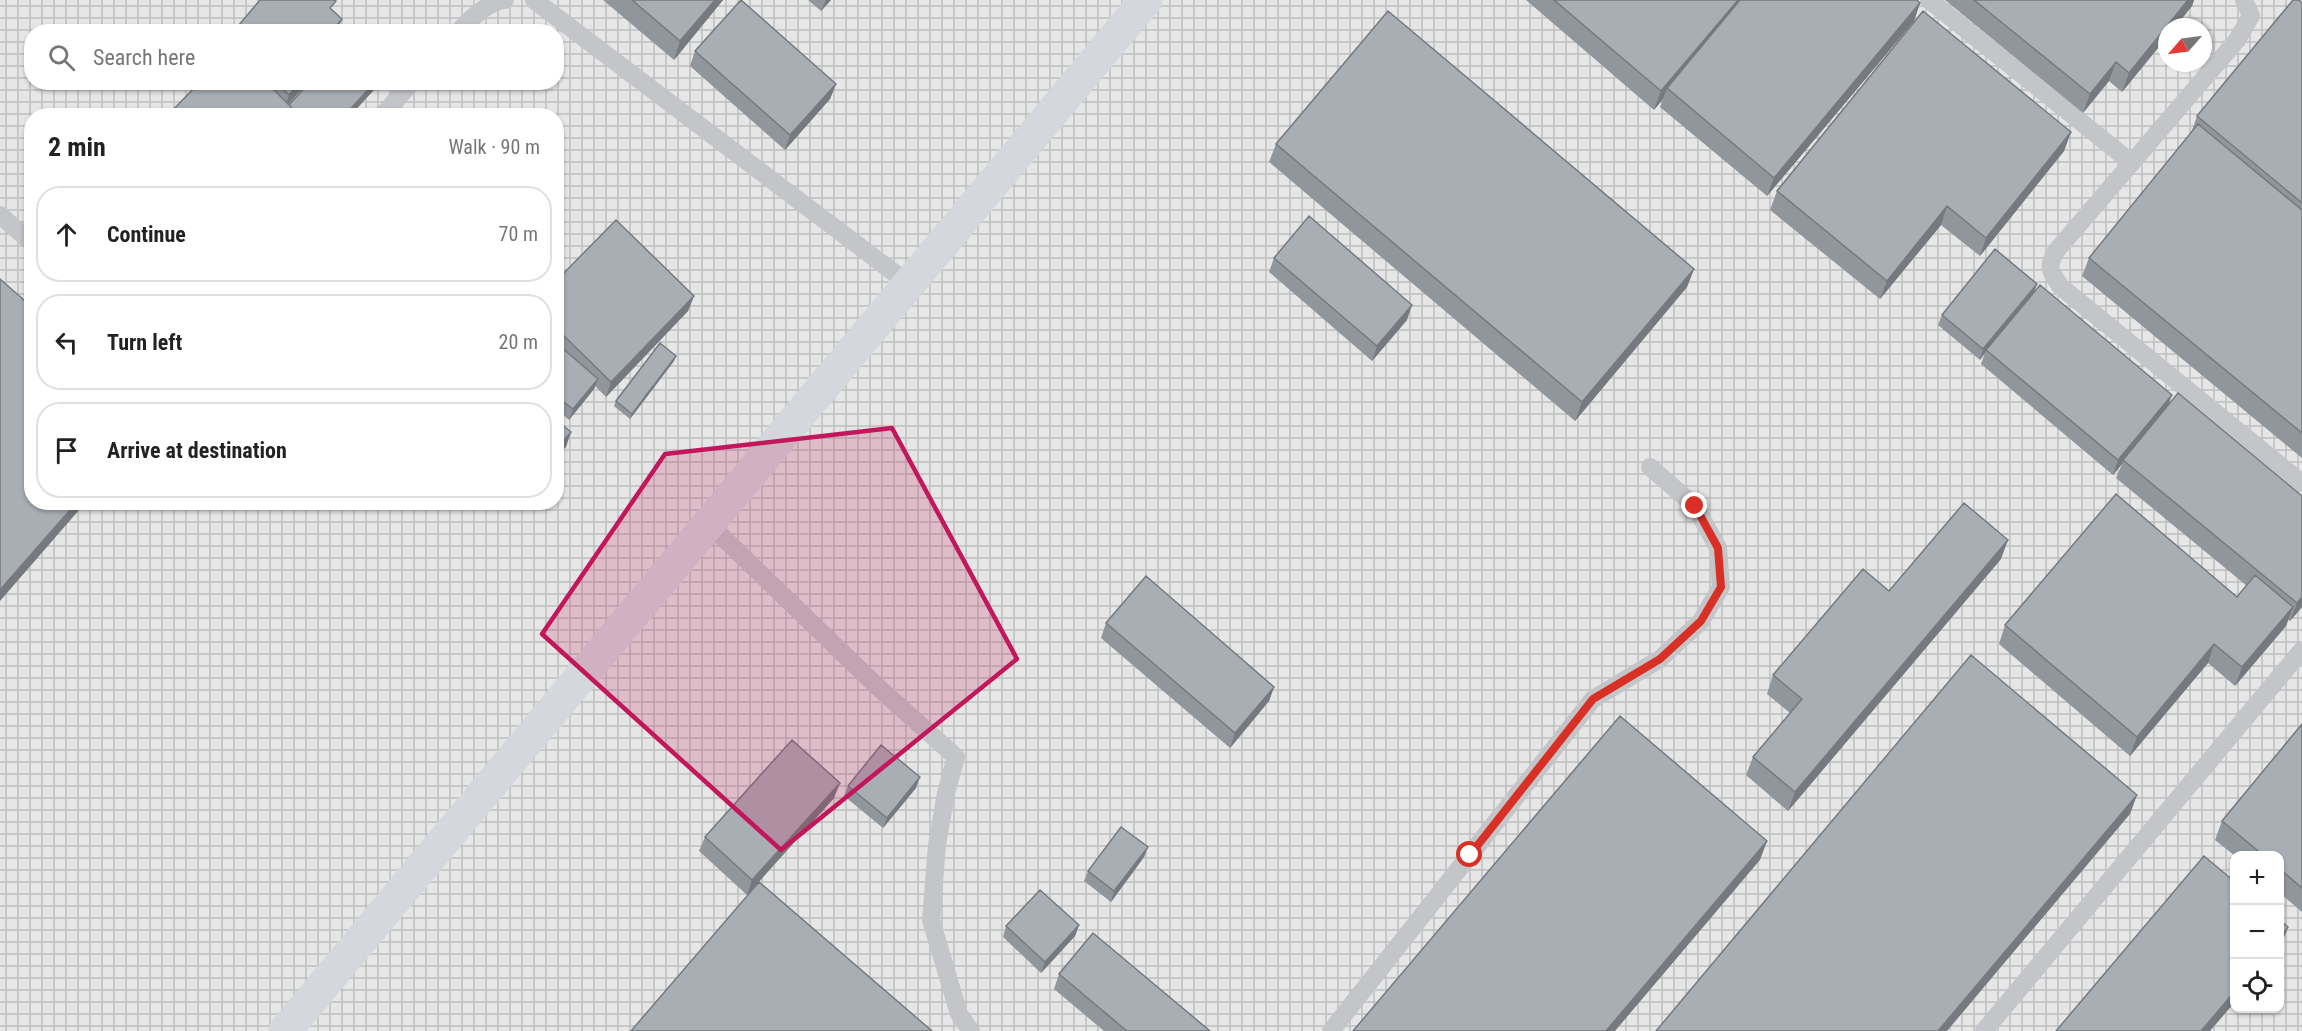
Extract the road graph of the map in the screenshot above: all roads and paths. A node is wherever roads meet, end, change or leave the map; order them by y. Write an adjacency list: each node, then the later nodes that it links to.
1 (505, 0): 6 (lane)
2 (534, 0): 12 (lane)
3 (1146, 0): 12 (street)
4 (1929, 0): 9 (lane)
5 (2244, 0): 9 (lane)
6 (465, 24)
7 (405, 90): 8 (lane)
8 (389, 108)
9 (2132, 163): 14 (lane)
10 (0, 215): 11 (lane)
11 (24, 236)
12 (909, 284): 15 (street)
13 (1650, 467): 19 (lane)
14 (2302, 483)
15 (709, 524): 17 (street); 18 (lane)
16 (2302, 650): 20 (lane)
17 (285, 1031)
18 (971, 1031)
19 (1331, 1031)
20 (1984, 1031)

